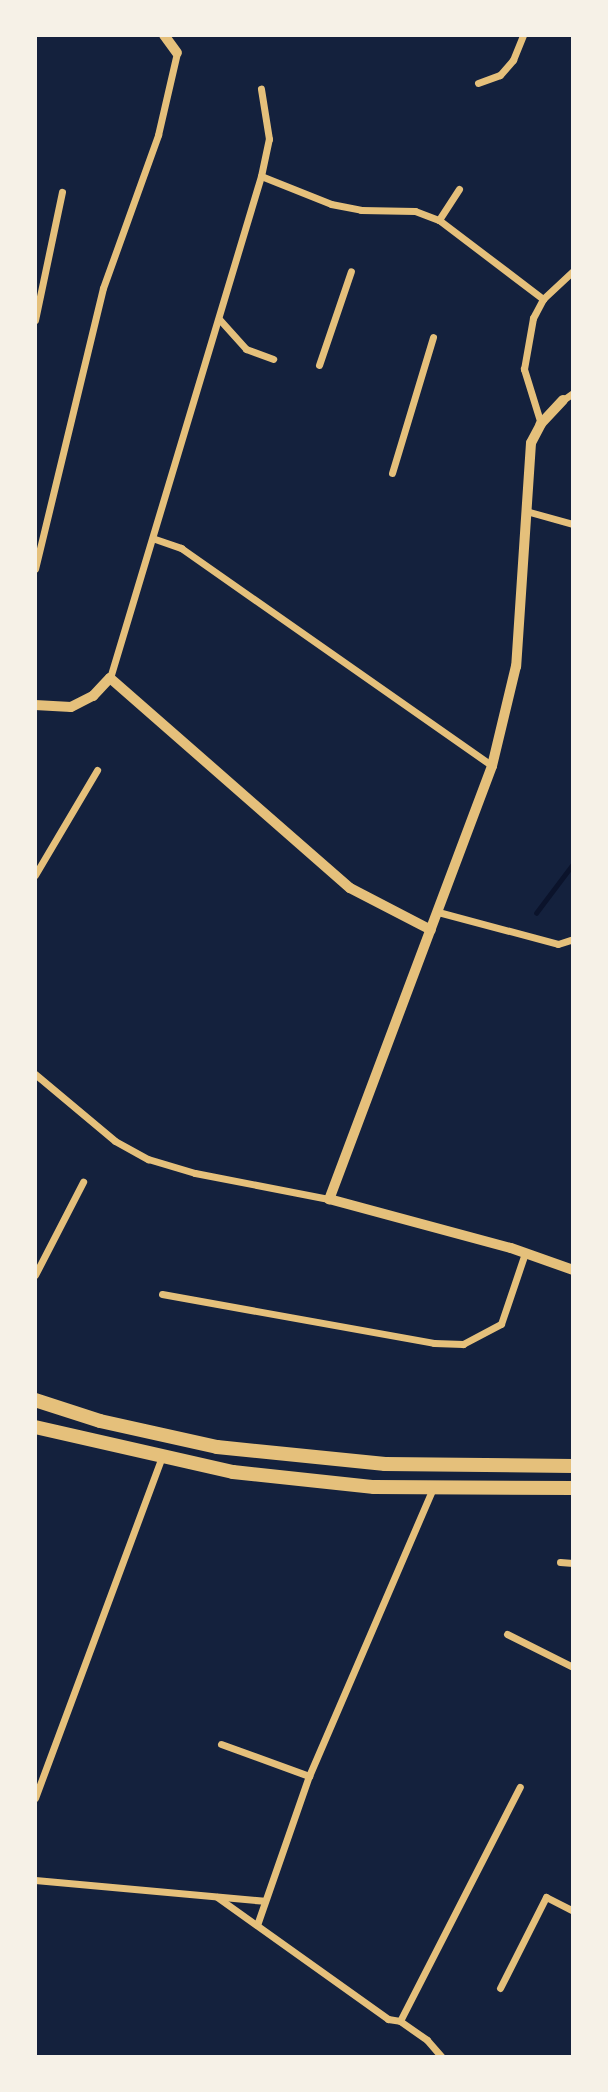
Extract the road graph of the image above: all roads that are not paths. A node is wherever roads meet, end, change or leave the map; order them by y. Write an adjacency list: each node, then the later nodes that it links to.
1 (164, 35): 3 (main road)
2 (523, 35): 4 (street)
3 (177, 53): 25 (street)
4 (478, 83)
5 (261, 89): 6 (street)
6 (261, 176): 9 (street); 14 (street)
7 (459, 189): 9 (street)
8 (62, 191): 13 (street)
9 (439, 220): 12 (street)
10 (351, 271): 17 (street)
11 (573, 271): 12 (street)
12 (542, 299): 20 (street)
13 (35, 320)
14 (220, 320): 16 (street); 24 (street)
15 (433, 337): 21 (street)
16 (273, 359)
17 (319, 365)
18 (573, 393): 19 (street)
19 (563, 400): 20 (street)
20 (541, 424): 22 (street)
21 (392, 473)
22 (526, 511): 23 (street); 28 (street)
23 (573, 524)
24 (155, 539): 26 (street); 28 (street)
25 (35, 569)
26 (110, 678): 27 (street); 32 (street)
27 (35, 705)
28 (492, 765): 31 (street)
29 (97, 770): 30 (street)
30 (35, 875)
31 (438, 912): 32 (street); 33 (street)
32 (430, 930): 36 (street)
33 (573, 939)
34 (35, 1074): 36 (street)
35 (83, 1182): 39 (street)
36 (328, 1199): 37 (street)
37 (526, 1253): 38 (street); 40 (street)
38 (573, 1270)
39 (35, 1275)
40 (162, 1294)
41 (35, 1399): 44 (highway)
42 (35, 1427): 43 (highway)
43 (162, 1456): 45 (highway); 54 (street)
44 (573, 1466)
45 (433, 1488): 46 (highway); 52 (street)
46 (573, 1488)
47 (560, 1562): 48 (street)
48 (573, 1563)
49 (507, 1634): 50 (street)
50 (573, 1668)
51 (221, 1745): 52 (street)
52 (309, 1776): 57 (street)
53 (520, 1787): 61 (street)
54 (35, 1798)
55 (35, 1880): 56 (street)
56 (217, 1897): 57 (street); 59 (street)
57 (264, 1901): 59 (street)
58 (573, 1911): 60 (street)
59 (257, 1925): 61 (street)
60 (500, 1988)
61 (400, 2021): 62 (street)
62 (442, 2057)

